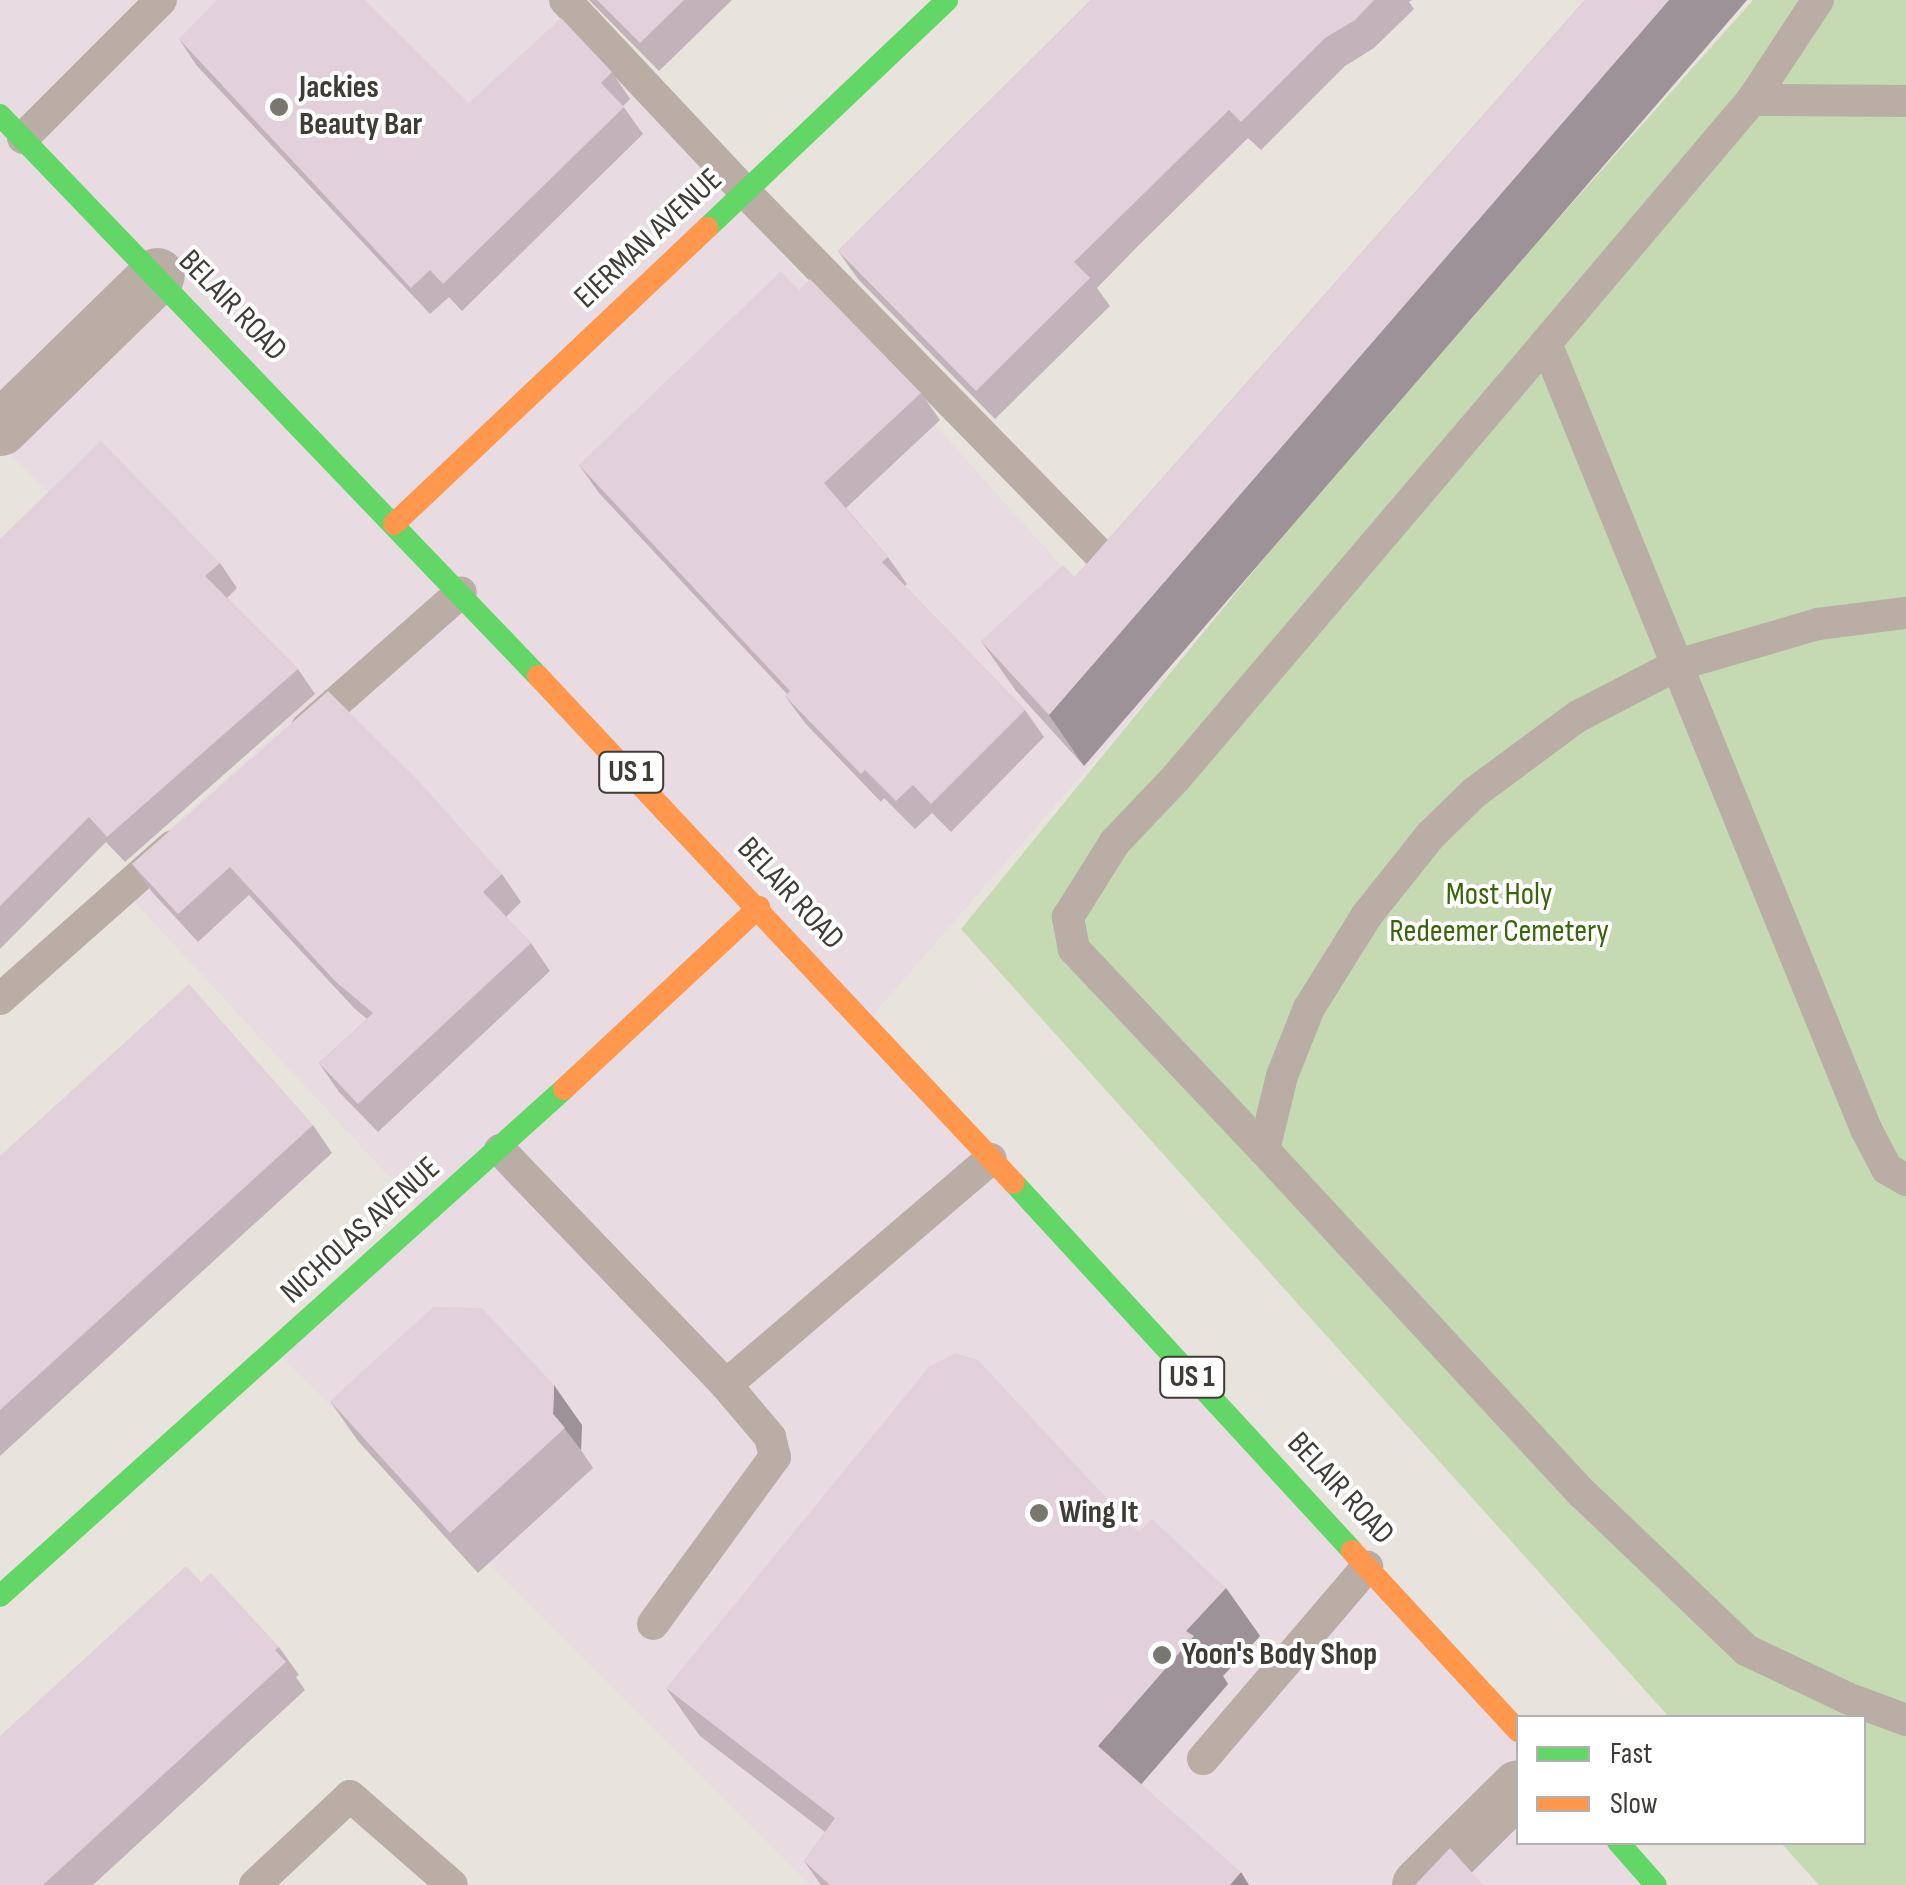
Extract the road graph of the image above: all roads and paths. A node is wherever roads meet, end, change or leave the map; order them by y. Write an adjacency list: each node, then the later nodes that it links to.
1 (161, 0): 8 (lane)
2 (565, 0): 9 (lane)
3 (947, 0): 9 (main road, EIERMAN AVENUE)
4 (1818, 0): 5 (lane)
5 (1752, 100): 6 (lane); 11 (lane)
6 (1906, 101)
7 (0, 115): 8 (main road, BELAIR ROAD / US 1)
8 (23, 138): 10 (main road, BELAIR ROAD / US 1)
9 (746, 193): 13 (main road, EIERMAN AVENUE); 14 (lane)
10 (157, 274): 12 (street); 13 (main road, BELAIR ROAD / US 1)
11 (1546, 343): 17 (lane); 23 (lane)
12 (0, 428)
13 (394, 524): 15 (main road, BELAIR ROAD / US 1)
14 (1153, 525)
15 (461, 592): 18 (lane); 20 (main road, BELAIR ROAD / US 1)
16 (1906, 614): 17 (lane)
17 (1677, 665): 23 (lane); 25 (lane)
18 (282, 750)
19 (193, 828): 21 (lane)
20 (758, 907): 22 (main road, NICHOLAS AVENUE); 24 (main road, BELAIR ROAD / US 1)
21 (0, 999)
22 (500, 1150): 26 (lane); 28 (main road, NICHOLAS AVENUE)
23 (1264, 1150): 30 (lane)
24 (991, 1159): 26 (lane); 27 (main road, BELAIR ROAD / US 1)
25 (1906, 1180)
26 (726, 1385): 29 (lane)
27 (1368, 1567): 31 (main road, BELAIR ROAD / US 1); 32 (lane)
28 (0, 1596)
29 (653, 1624)
30 (1906, 1720)
31 (1516, 1729)
32 (1203, 1758)
33 (1516, 1789): 37 (street)
34 (1621, 1845): 38 (main road)
35 (255, 1885): 36 (lane)
36 (452, 1885)
37 (1419, 1885)
38 (1656, 1885)

